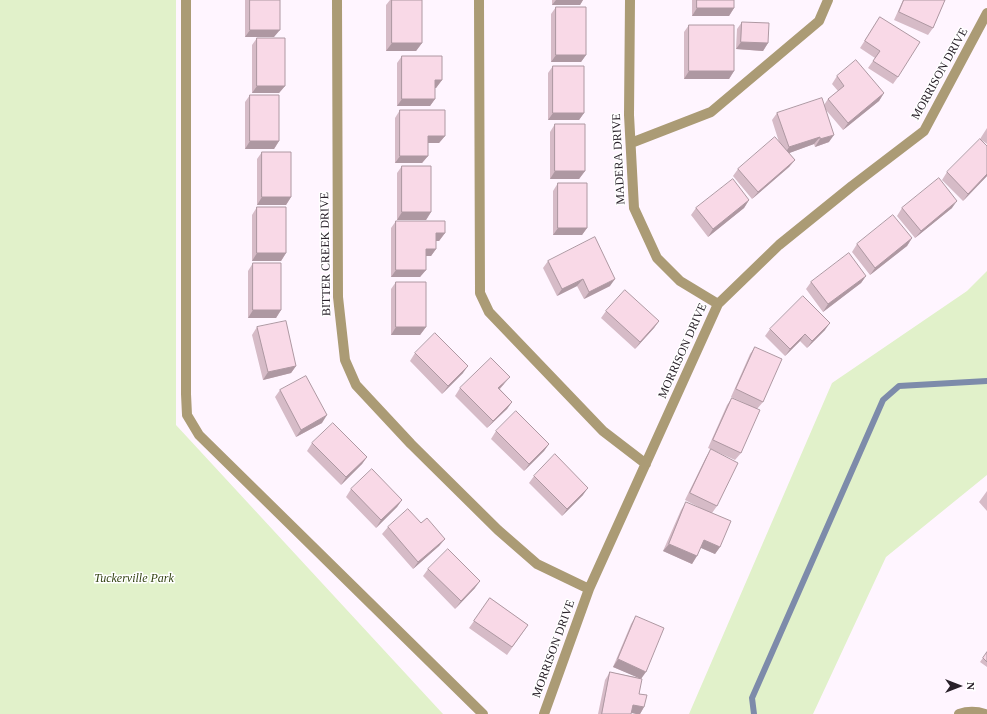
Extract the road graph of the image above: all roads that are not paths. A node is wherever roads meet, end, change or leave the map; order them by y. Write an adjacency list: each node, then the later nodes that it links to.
1 (186, 0): 11 (street)
2 (337, 0): 10 (street, BITTER CREEK DRIVE)
3 (479, 0): 9 (street)
4 (630, 0): 7 (street, MADERA DRIVE)
5 (828, 0): 7 (street)
6 (987, 13): 8 (street, MORRISON DRIVE)
7 (631, 142): 8 (street, MADERA DRIVE)
8 (718, 304): 9 (street, MORRISON DRIVE)
9 (646, 464): 10 (street, MORRISON DRIVE)
10 (589, 589): 12 (street, MORRISON DRIVE)
11 (483, 714)
12 (544, 714)
13 (959, 714): 14 (street)
14 (985, 714)

